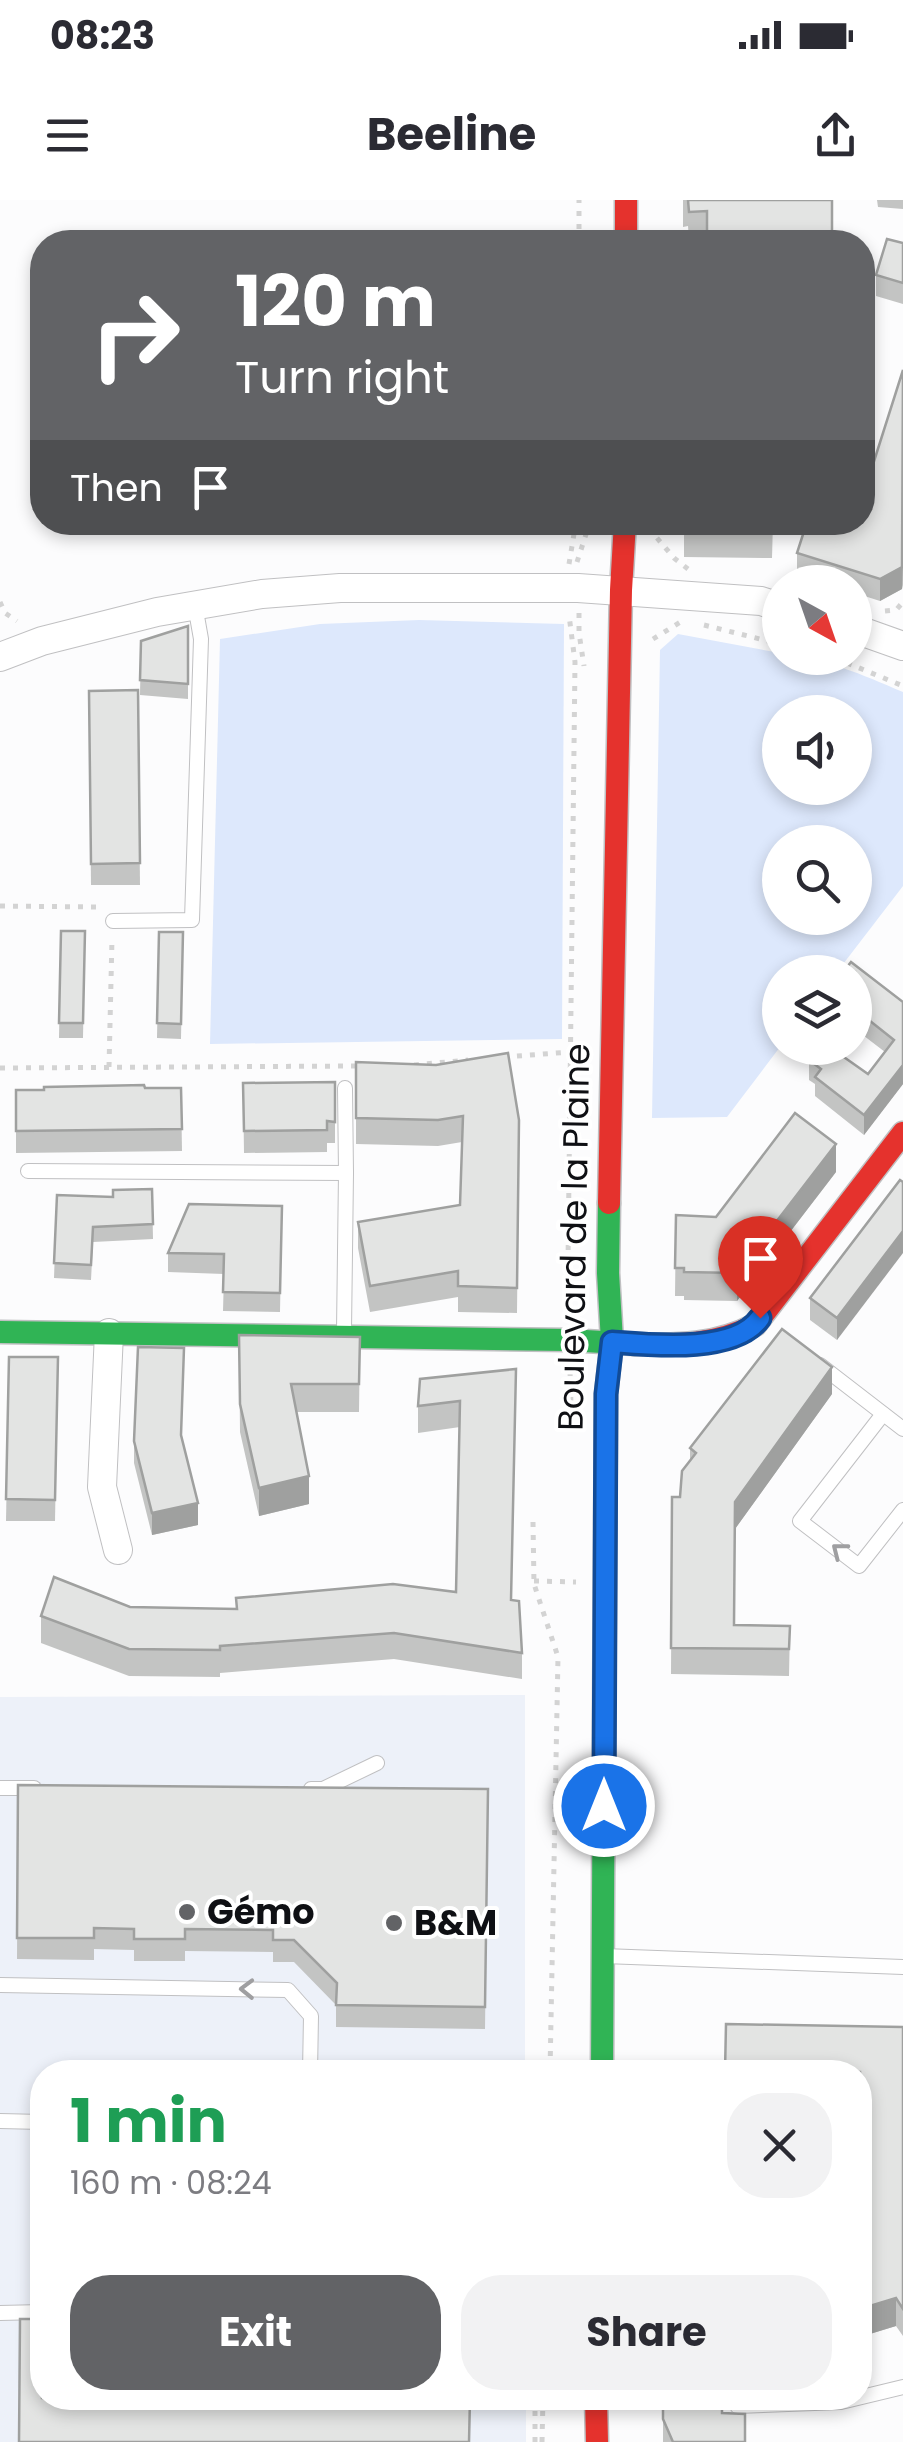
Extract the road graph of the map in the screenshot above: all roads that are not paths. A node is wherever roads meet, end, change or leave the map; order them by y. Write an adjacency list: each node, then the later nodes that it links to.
1 (626, 200): 2 (main road)
2 (626, 230)
3 (623, 535): 4 (main road, Boulevard de la Plaine)
4 (621, 590): 5 (street); 6 (street); 18 (main road, Boulevard de la Plaine)
5 (762, 601)
6 (195, 605): 9 (street); 10 (lane)
7 (872, 634): 8 (street)
8 (903, 646)
9 (0, 657)
10 (112, 920)
11 (344, 1088): 14 (lane)
12 (897, 1151): 18 (main road)
13 (28, 1172): 14 (lane)
14 (346, 1173): 17 (lane)
15 (0, 1332): 16 (main road)
16 (109, 1333): 17 (main road); 23 (street)
17 (344, 1337): 18 (main road)
18 (612, 1342): 28 (main road, Boulevard de la Plaine)
19 (806, 1354): 20 (lane)
20 (883, 1414): 21 (lane); 22 (lane, one-way to 20)
21 (903, 1429)
22 (903, 1510)
23 (118, 1550)
24 (377, 1763): 27 (lane)
25 (0, 1788): 26 (lane)
26 (57, 1788)
27 (304, 1789)
28 (604, 1956): 29 (lane); 32 (main road, Boulevard de la Plaine)
29 (903, 1968)
30 (0, 1986): 31 (lane, one-way to 30)
31 (310, 2060)
32 (602, 2060)
33 (0, 2121): 34 (lane)
34 (30, 2122)
35 (30, 2312): 36 (lane)
36 (0, 2313)
37 (903, 2386): 38 (lane)
38 (872, 2394)
39 (596, 2410): 40 (main road)
40 (597, 2442)

